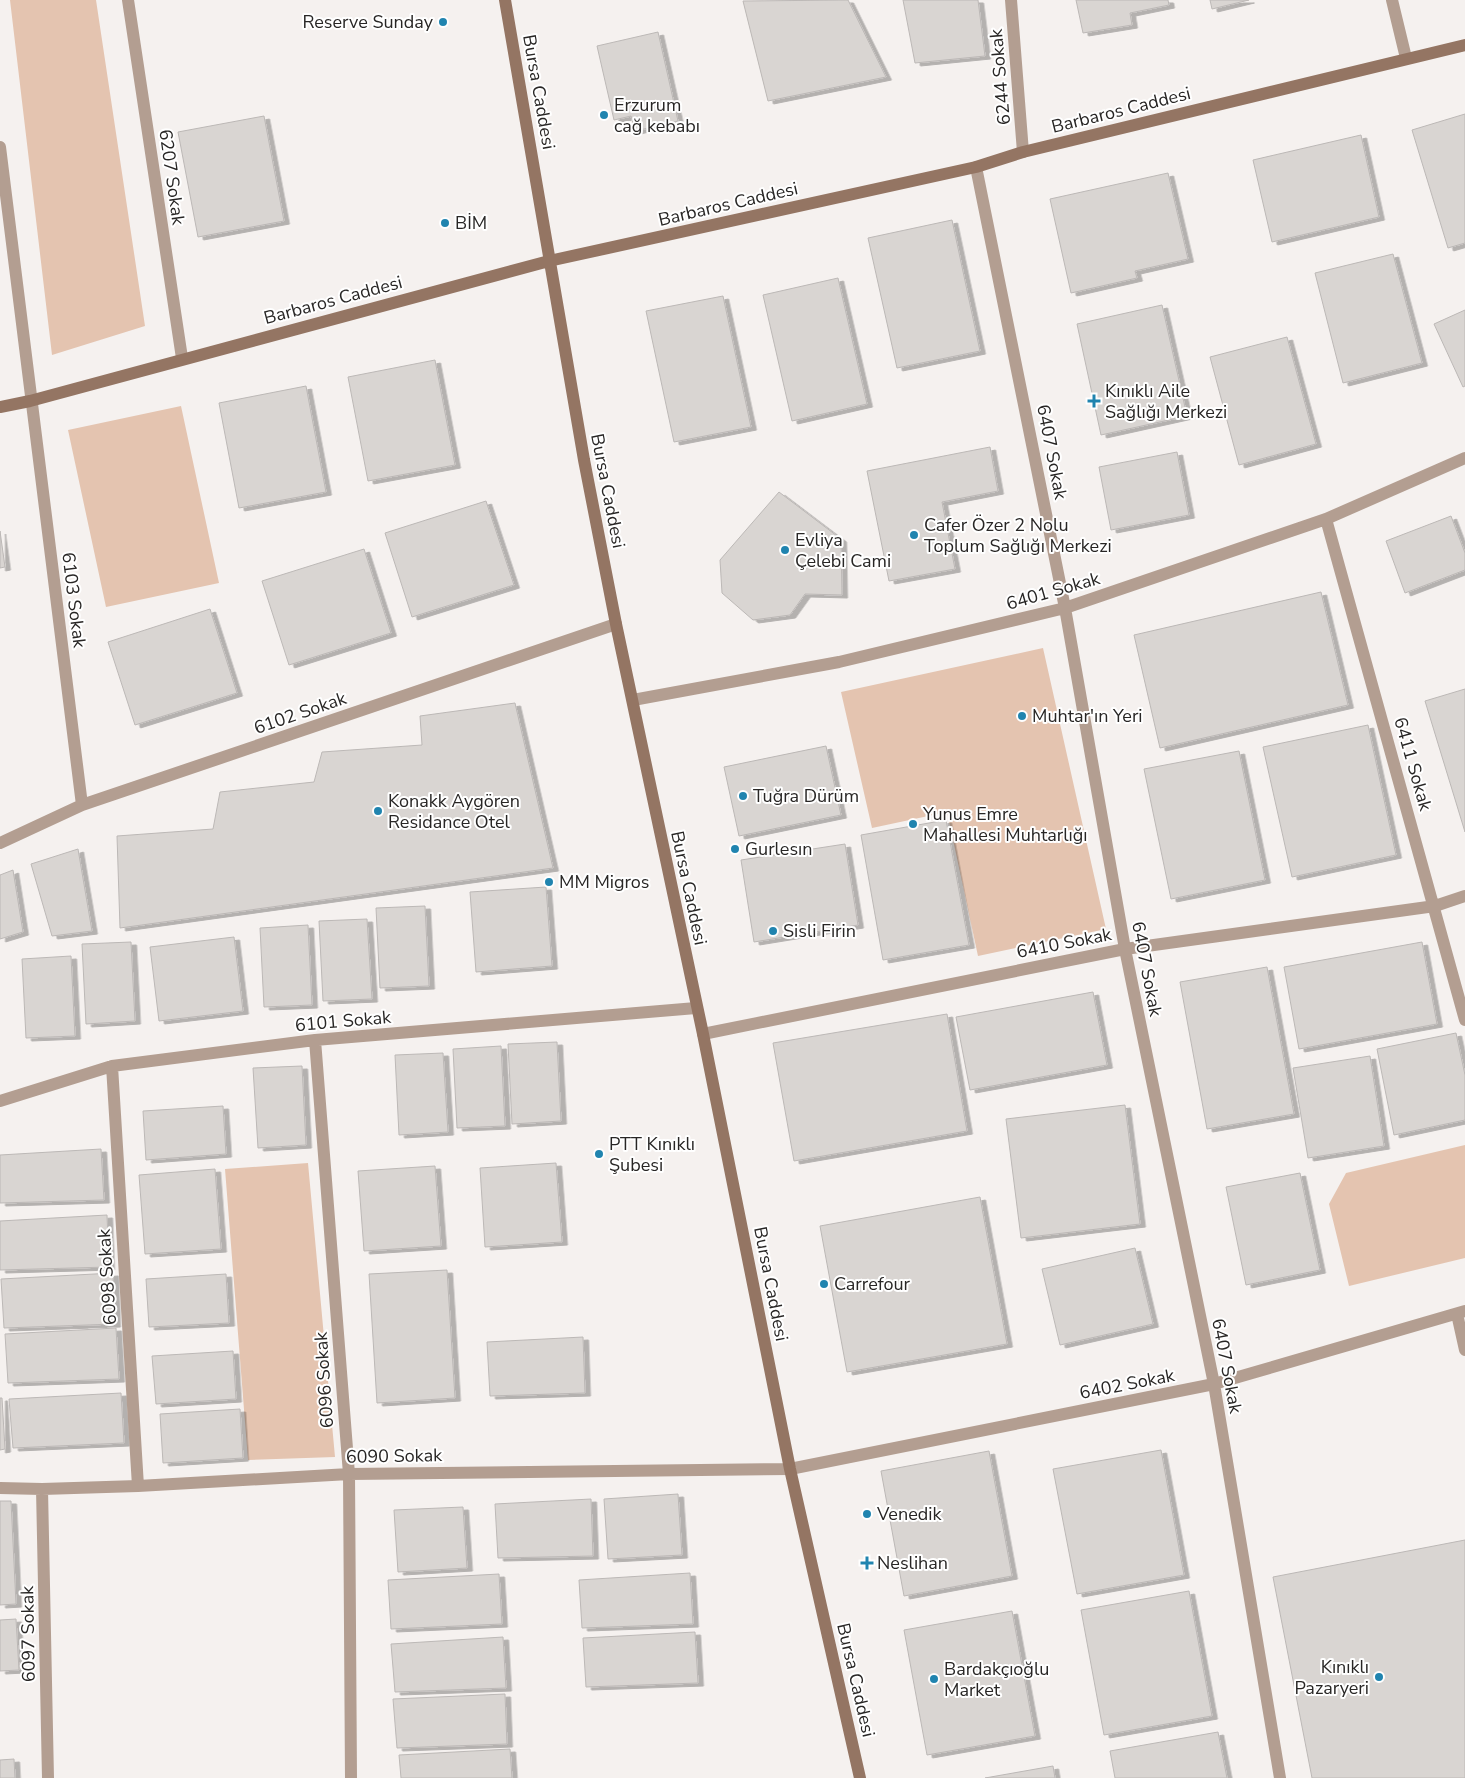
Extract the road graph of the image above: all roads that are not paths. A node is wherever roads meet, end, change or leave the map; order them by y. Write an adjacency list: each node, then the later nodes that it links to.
1 (128, 0): 11 (street, 6207 Sokak)
2 (505, 0): 10 (main road, Bursa Caddesi)
3 (1011, 0): 8 (street, 6244 Sokak)
4 (1392, 0): 6 (street)
5 (1465, 45): 6 (main road, Barbaros Caddesi)
6 (1406, 58): 8 (main road, Barbaros Caddesi)
7 (0, 147): 12 (street, 6103 Sokak)
8 (1024, 152): 9 (main road, Barbaros Caddesi)
9 (976, 167): 10 (main road, Barbaros Caddesi); 16 (street, 6407 Sokak)
10 (550, 260): 11 (main road, Barbaros Caddesi); 17 (main road, Bursa Caddesi)
11 (182, 358): 12 (main road, Barbaros Caddesi)
12 (30, 401): 13 (main road, Barbaros Caddesi); 19 (street, 6103 Sokak)
13 (0, 407)
14 (1465, 458): 15 (street, 6401 Sokak)
15 (1326, 519): 16 (street, 6401 Sokak); 22 (street, 6411 Sokak)
16 (1065, 608): 18 (street, 6401 Sokak); 23 (street, 6407 Sokak)
17 (616, 624): 18 (main road, Bursa Caddesi); 19 (street, 6102 Sokak)
18 (633, 700): 24 (main road, Bursa Caddesi)
19 (82, 805): 20 (street, 6102 Sokak)
20 (0, 843)
21 (1465, 896): 22 (street, 6410 Sokak)
22 (1435, 906): 23 (street, 6410 Sokak); 25 (street, 6411 Sokak)
23 (1125, 949): 26 (street, 6410 Sokak); 32 (street, 6407 Sokak)
24 (696, 1008): 26 (main road, Bursa Caddesi); 27 (street, 6101 Sokak)
25 (1465, 1020)
26 (703, 1034): 33 (main road, Bursa Caddesi)
27 (315, 1040): 28 (street, 6101 Sokak); 34 (street, 6096 Sokak)
28 (112, 1066): 29 (street, 6101 Sokak); 35 (street, 6098 Sokak)
29 (0, 1101)
30 (1461, 1312): 31 (street); 32 (street, 6402 Sokak)
31 (1465, 1350)
32 (1214, 1384): 33 (street, 6402 Sokak); 41 (street, 6407 Sokak)
33 (790, 1469): 34 (street, 6090 Sokak); 40 (main road, Bursa Caddesi)
34 (349, 1474): 35 (street, 6090 Sokak); 39 (street, 6096 Sokak)
35 (138, 1486): 37 (street, 6090 Sokak)
36 (0, 1488): 37 (street, 6090 Sokak)
37 (42, 1489): 38 (street, 6097 Sokak)
38 (48, 1778)
39 (351, 1778)
40 (860, 1778)
41 (1280, 1778)

